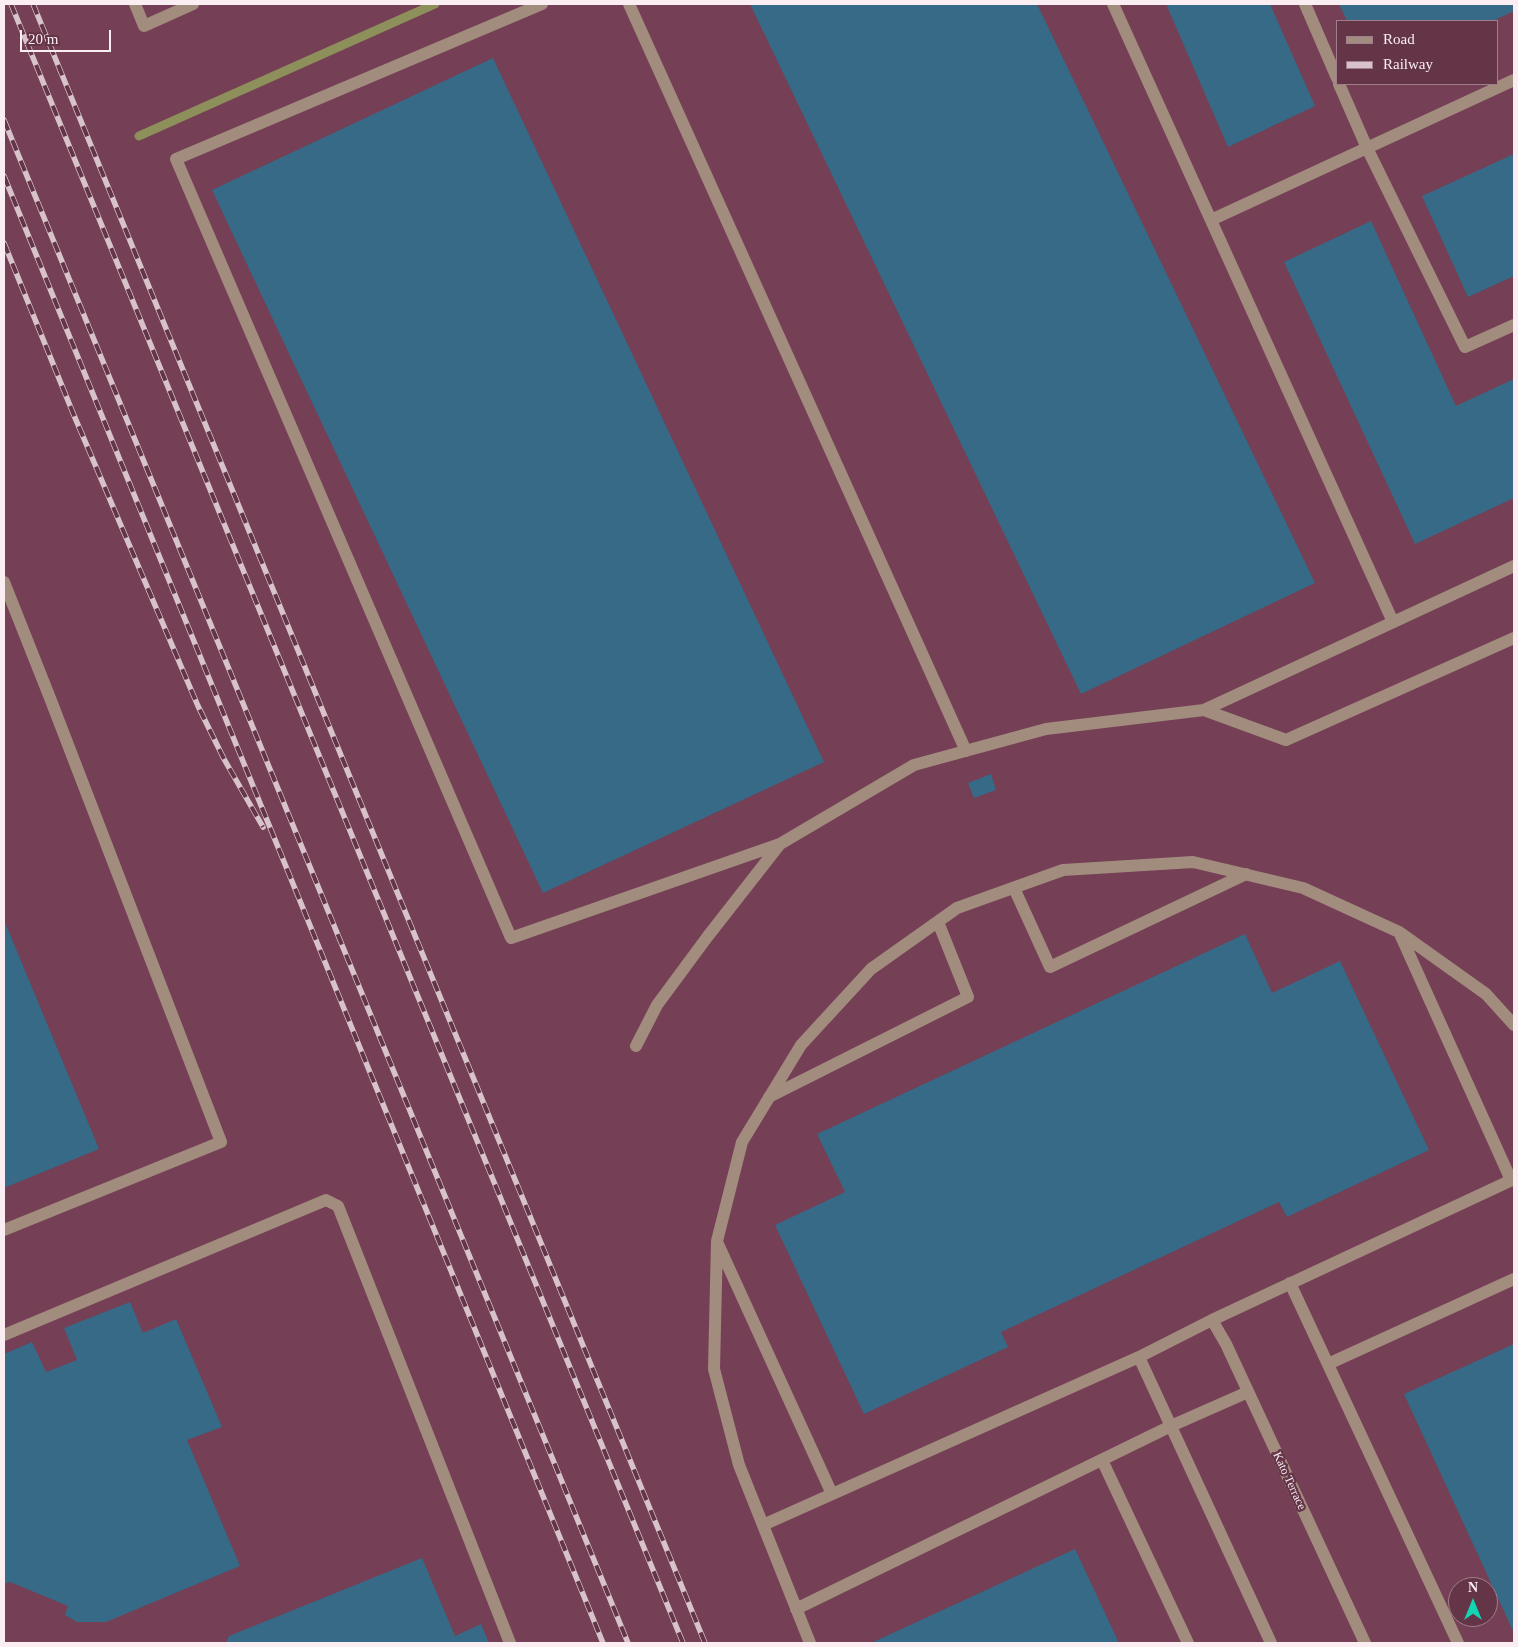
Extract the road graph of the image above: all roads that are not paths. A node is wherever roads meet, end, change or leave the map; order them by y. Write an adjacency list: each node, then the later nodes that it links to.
1 (134, 4): 2 (street)
2 (193, 4)
3 (542, 4): 19 (street)
4 (629, 4): 18 (street)
5 (1113, 4): 11 (street)
6 (1304, 4): 7 (street)
7 (1336, 76)
8 (1514, 80): 10 (street)
9 (1339, 85): 10 (street)
10 (1367, 148): 11 (street); 12 (street)
11 (1211, 220): 15 (street)
12 (1514, 325)
13 (1514, 566): 15 (street)
14 (4, 582): 28 (street)
15 (1393, 622): 17 (street)
16 (1514, 638): 17 (street)
17 (1204, 710): 18 (street)
18 (966, 751): 19 (street)
19 (780, 844): 25 (street)
20 (1246, 874): 21 (street); 21 (street); 23 (street)
21 (1014, 888): 22 (street)
22 (938, 922): 26 (street); 26 (street)
23 (1399, 932): 24 (street); 27 (street)
24 (1514, 1025)
25 (636, 1046)
26 (769, 1097): 29 (street)
27 (1513, 1180): 31 (street)
28 (4, 1230)
29 (717, 1241): 39 (street); 40 (street)
30 (1514, 1279): 35 (street)
31 (1290, 1283): 32 (street); 35 (street)
32 (1212, 1320): 34 (street); 36 (street, Kato Terrace)
33 (4, 1335): 42 (street)
34 (1139, 1357): 37 (street); 39 (street)
35 (1328, 1364): 47 (street)
36 (1248, 1392): 37 (street); 46 (street, Kato Terrace)
37 (1171, 1426): 38 (street); 45 (street)
38 (1102, 1460): 41 (street); 44 (street)
39 (832, 1494): 40 (street)
40 (762, 1525): 41 (street)
41 (796, 1608): 43 (street)
42 (510, 1643)
43 (810, 1643)
44 (1188, 1643)
45 (1271, 1643)
46 (1365, 1643)
47 (1458, 1643)

